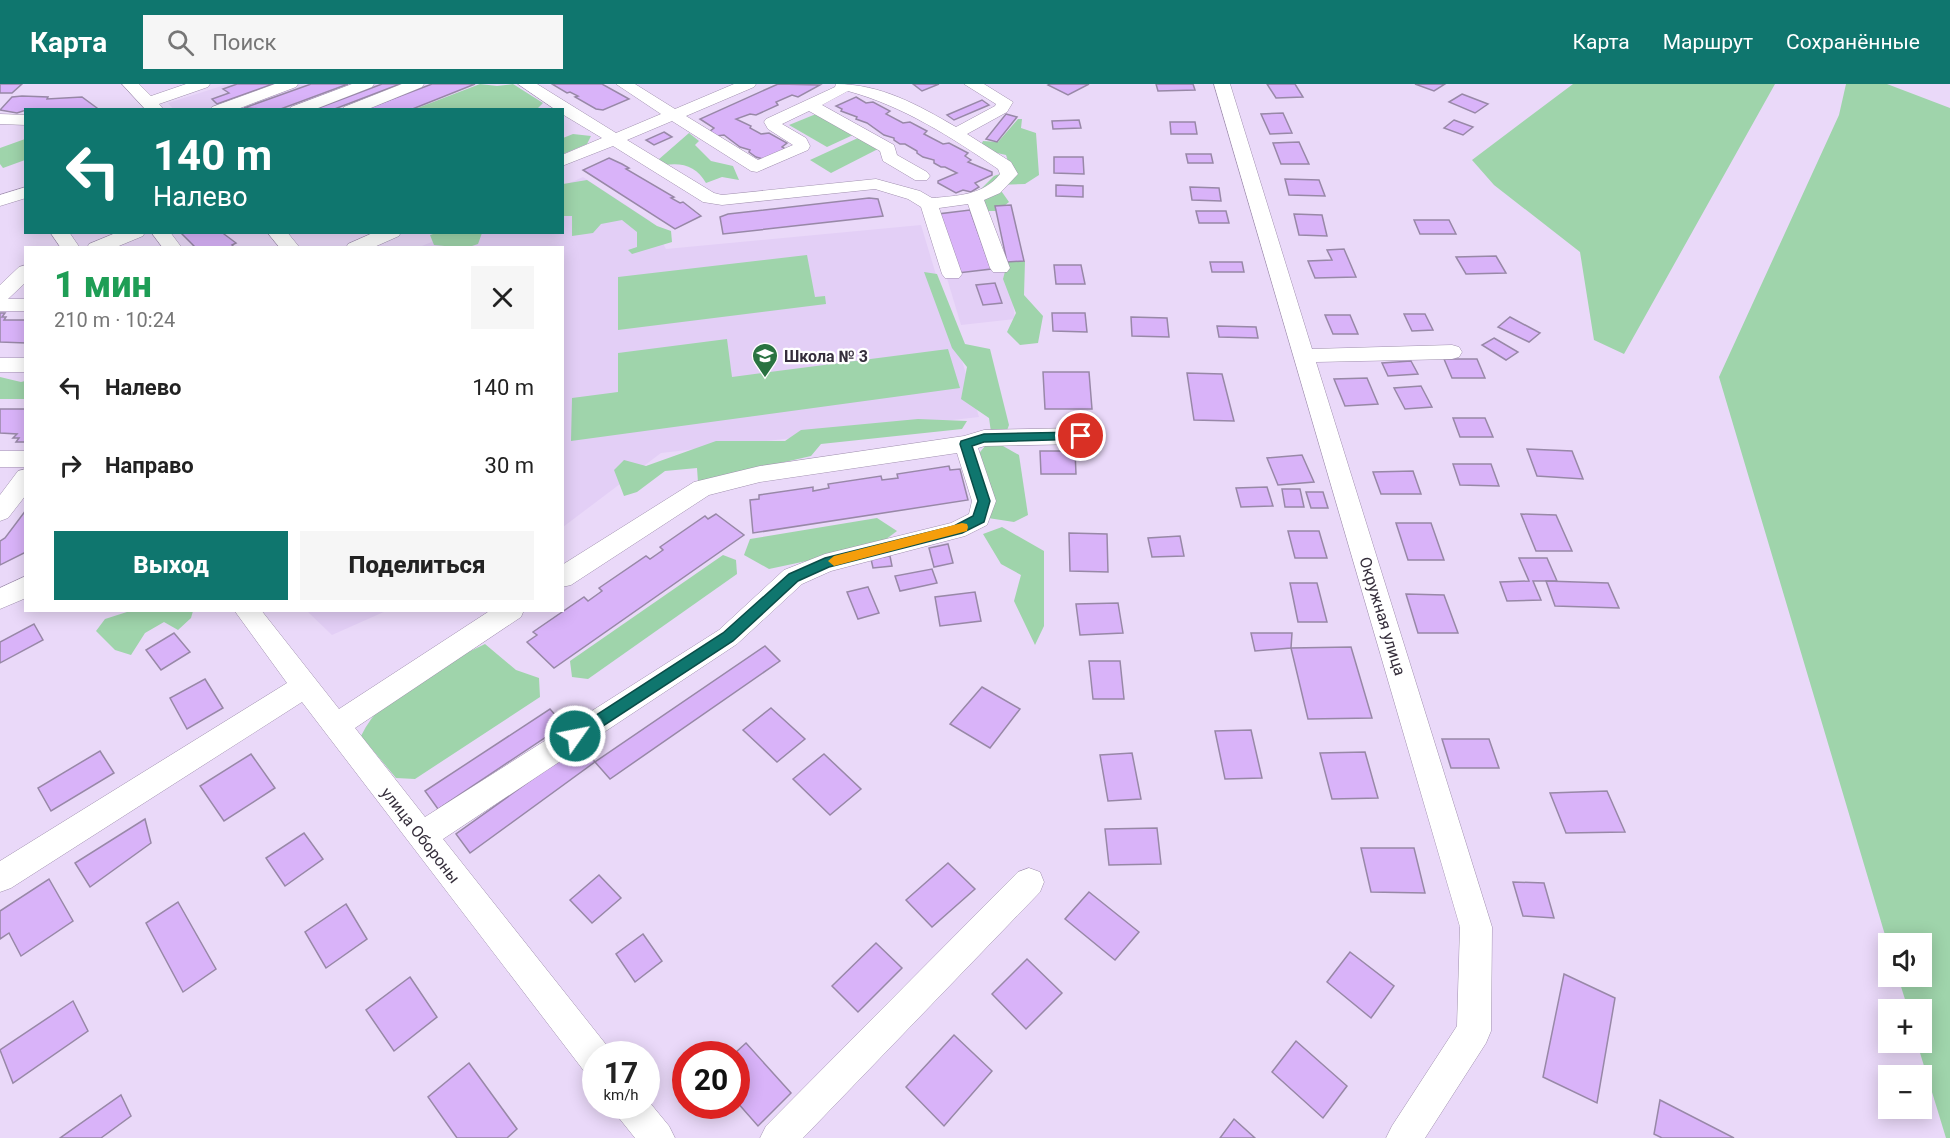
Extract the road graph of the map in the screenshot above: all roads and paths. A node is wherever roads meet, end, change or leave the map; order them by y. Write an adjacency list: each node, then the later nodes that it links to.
1 (130, 84): 13 (street)
2 (201, 84): 13 (street)
3 (290, 84): 15 (street)
4 (366, 84): 16 (street)
5 (416, 84): 17 (street)
6 (526, 84): 14 (street)
7 (624, 84): 19 (street)
8 (748, 84): 19 (street)
9 (972, 84): 22 (street)
10 (1222, 84): 47 (street, Окружная улица)
11 (845, 85): 12 (street); 22 (street)
12 (809, 104): 19 (street); 25 (street)
13 (152, 106)
14 (555, 107)
15 (217, 108)
16 (302, 108)
17 (355, 108)
18 (564, 112): 23 (street)
19 (673, 116): 23 (street)
20 (0, 119): 21 (street)
21 (24, 120)
22 (956, 133): 29 (street)
23 (614, 140): 24 (street); 31 (street)
24 (564, 160)
25 (921, 176)
26 (0, 188): 27 (street)
27 (24, 191)
28 (24, 191): 30 (street)
29 (975, 199): 31 (street); 40 (street)
30 (0, 201)
31 (929, 204): 42 (street)
32 (131, 234): 36 (street)
33 (162, 234): 37 (street)
34 (278, 234): 38 (street)
35 (387, 234): 39 (street)
36 (101, 246)
37 (171, 246)
38 (289, 246)
39 (360, 246)
40 (1000, 268)
41 (24, 273): 43 (street)
42 (952, 274)
43 (0, 296)
44 (0, 305): 45 (street)
45 (24, 305)
46 (1452, 352): 47 (street)
47 (1305, 356): 70 (street, Окружная улица)
48 (0, 365): 49 (street)
49 (24, 365)
50 (1081, 436): 51 (street)
51 (966, 444): 56 (street); 63 (street)
52 (0, 459): 53 (street)
53 (24, 459)
54 (24, 480): 55 (street)
55 (0, 512)
56 (564, 577)
57 (24, 587): 58 (street)
58 (0, 599)
59 (248, 612): 61 (street, улица Обороны)
60 (509, 612): 62 (street)
61 (304, 686): 62 (street, улица Обороны); 64 (street)
62 (336, 726): 63 (street, улица Обороны)
63 (422, 836): 66 (street, улица Обороны)
64 (0, 878)
65 (1029, 882): 69 (street)
66 (582, 1041)
67 (642, 1119): 68 (street)
68 (657, 1138)
69 (778, 1138)
70 (1404, 1138)

